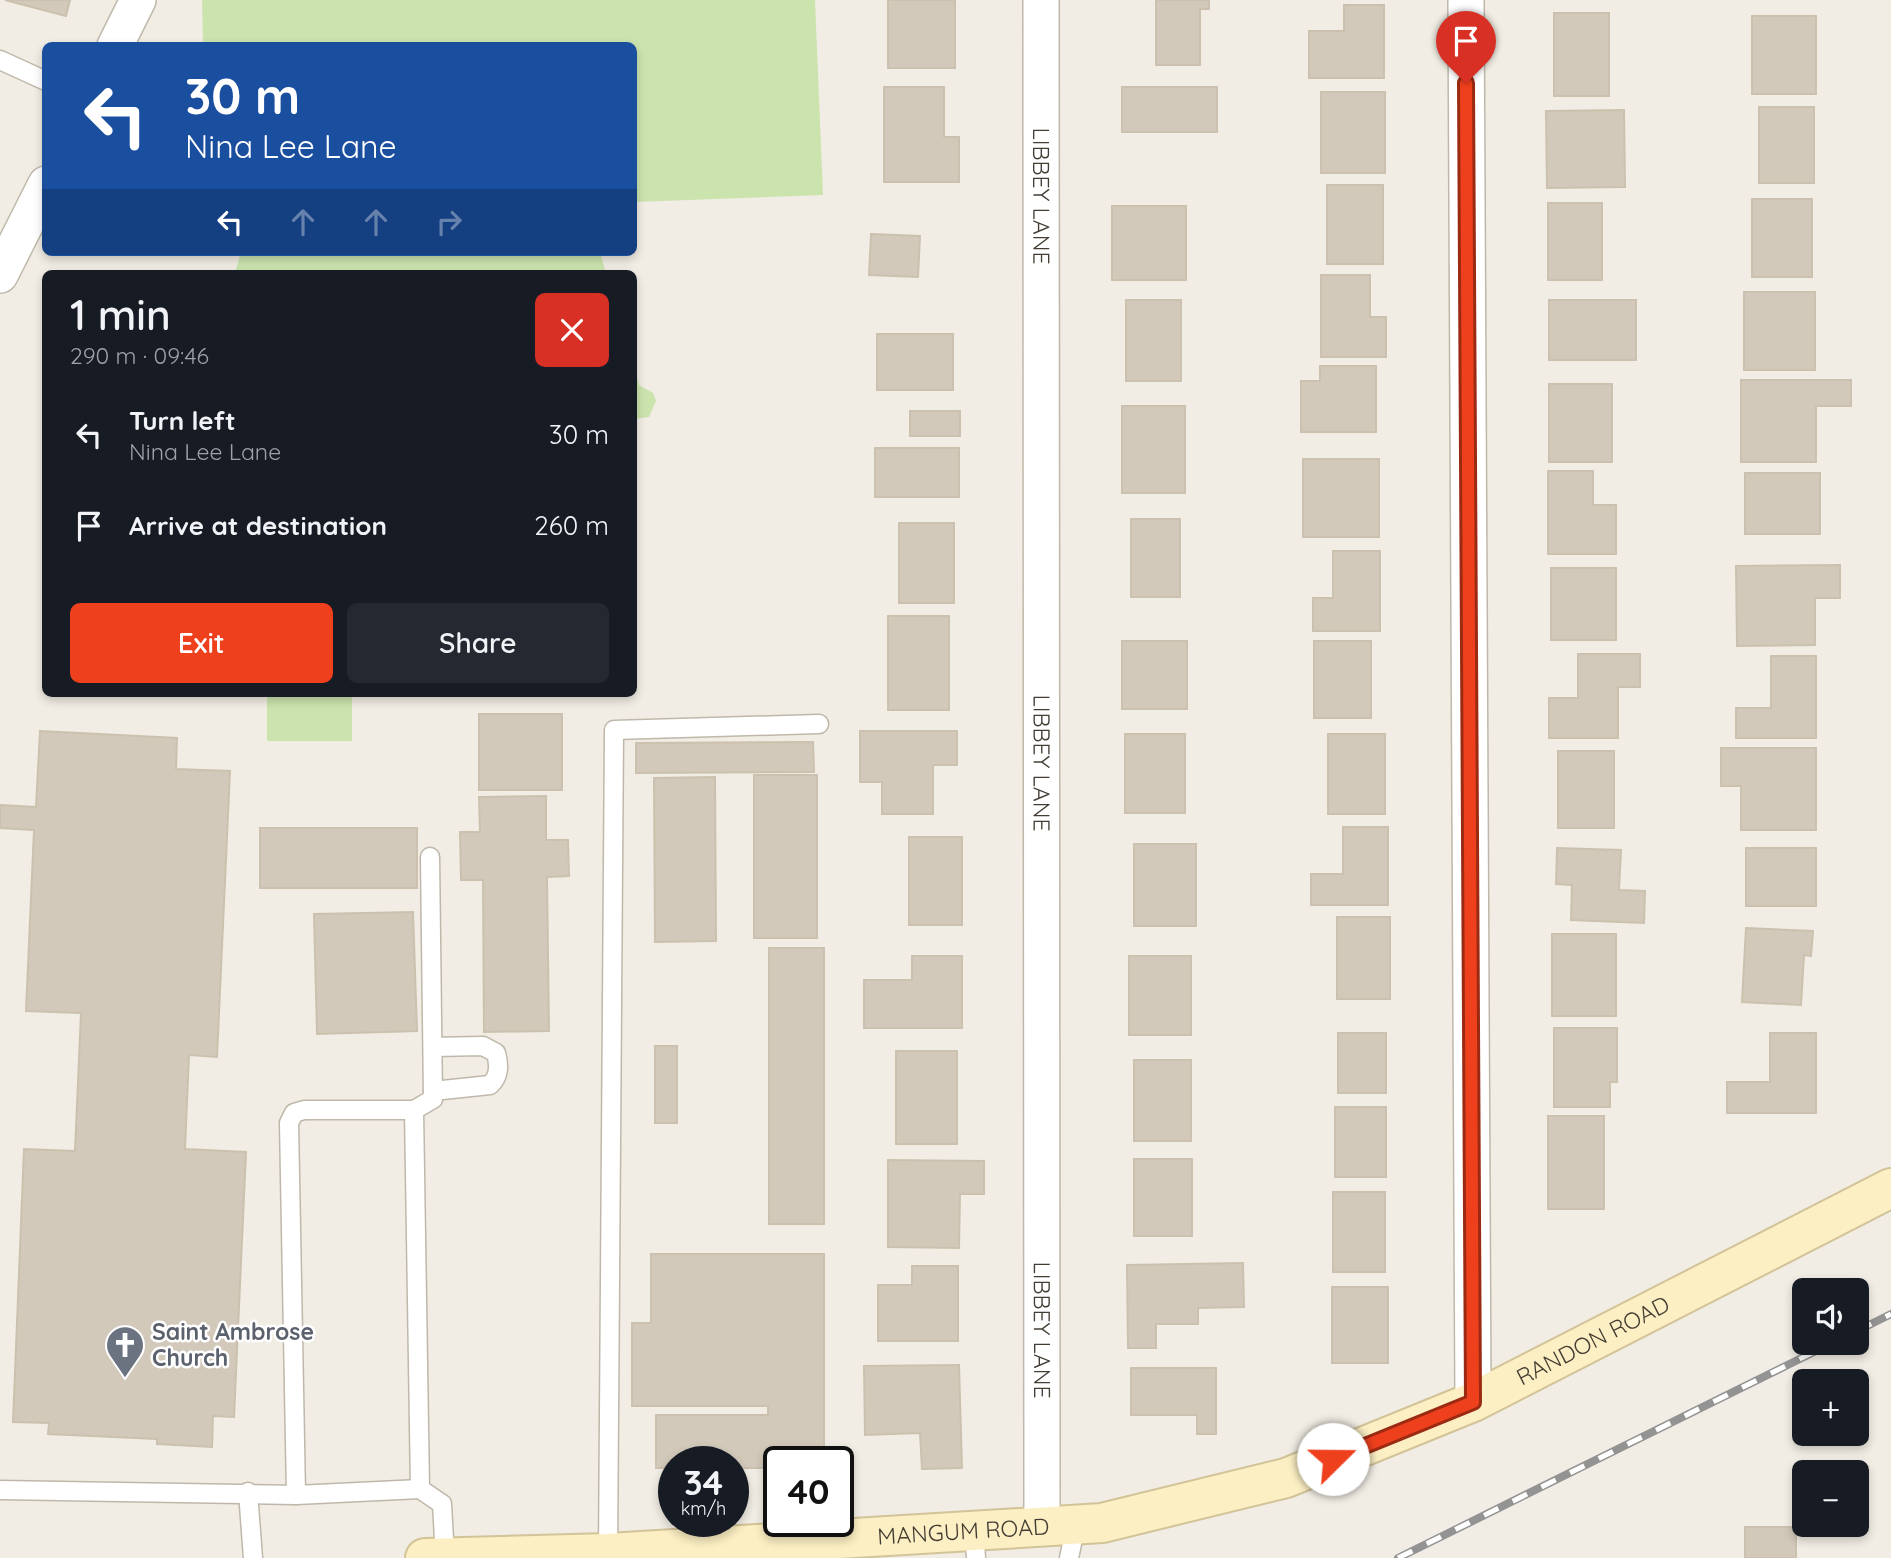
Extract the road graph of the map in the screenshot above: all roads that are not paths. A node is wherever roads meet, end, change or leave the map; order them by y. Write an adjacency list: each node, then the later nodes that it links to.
1 (138, 0): 4 (street)
2 (1041, 0): 21 (street, LIBBEY LANE)
3 (1466, 0): 15 (street)
4 (117, 42)
5 (0, 60): 6 (lane)
6 (42, 79)
7 (42, 192): 8 (street)
8 (0, 275)
9 (819, 724): 24 (lane)
10 (430, 858): 11 (lane)
11 (433, 1047): 12 (lane); 12 (lane)
12 (433, 1091): 13 (lane)
13 (414, 1110): 17 (lane); 20 (lane)
14 (1891, 1188): 15 (street, RANDON ROAD)
15 (1473, 1402): 16 (street, RANDON ROAD)
16 (1286, 1478): 21 (street, MANGUM ROAD)
17 (420, 1489): 20 (lane); 25 (lane)
18 (0, 1490): 19 (lane)
19 (248, 1492): 20 (lane); 26 (lane)
20 (296, 1495)
21 (1062, 1536): 22 (street, MANGUM ROAD)
22 (975, 1544): 23 (street, MANGUM ROAD)
23 (892, 1547): 24 (street, MANGUM ROAD)
24 (608, 1553): 25 (street, MANGUM ROAD)
25 (435, 1557)
26 (253, 1558)

